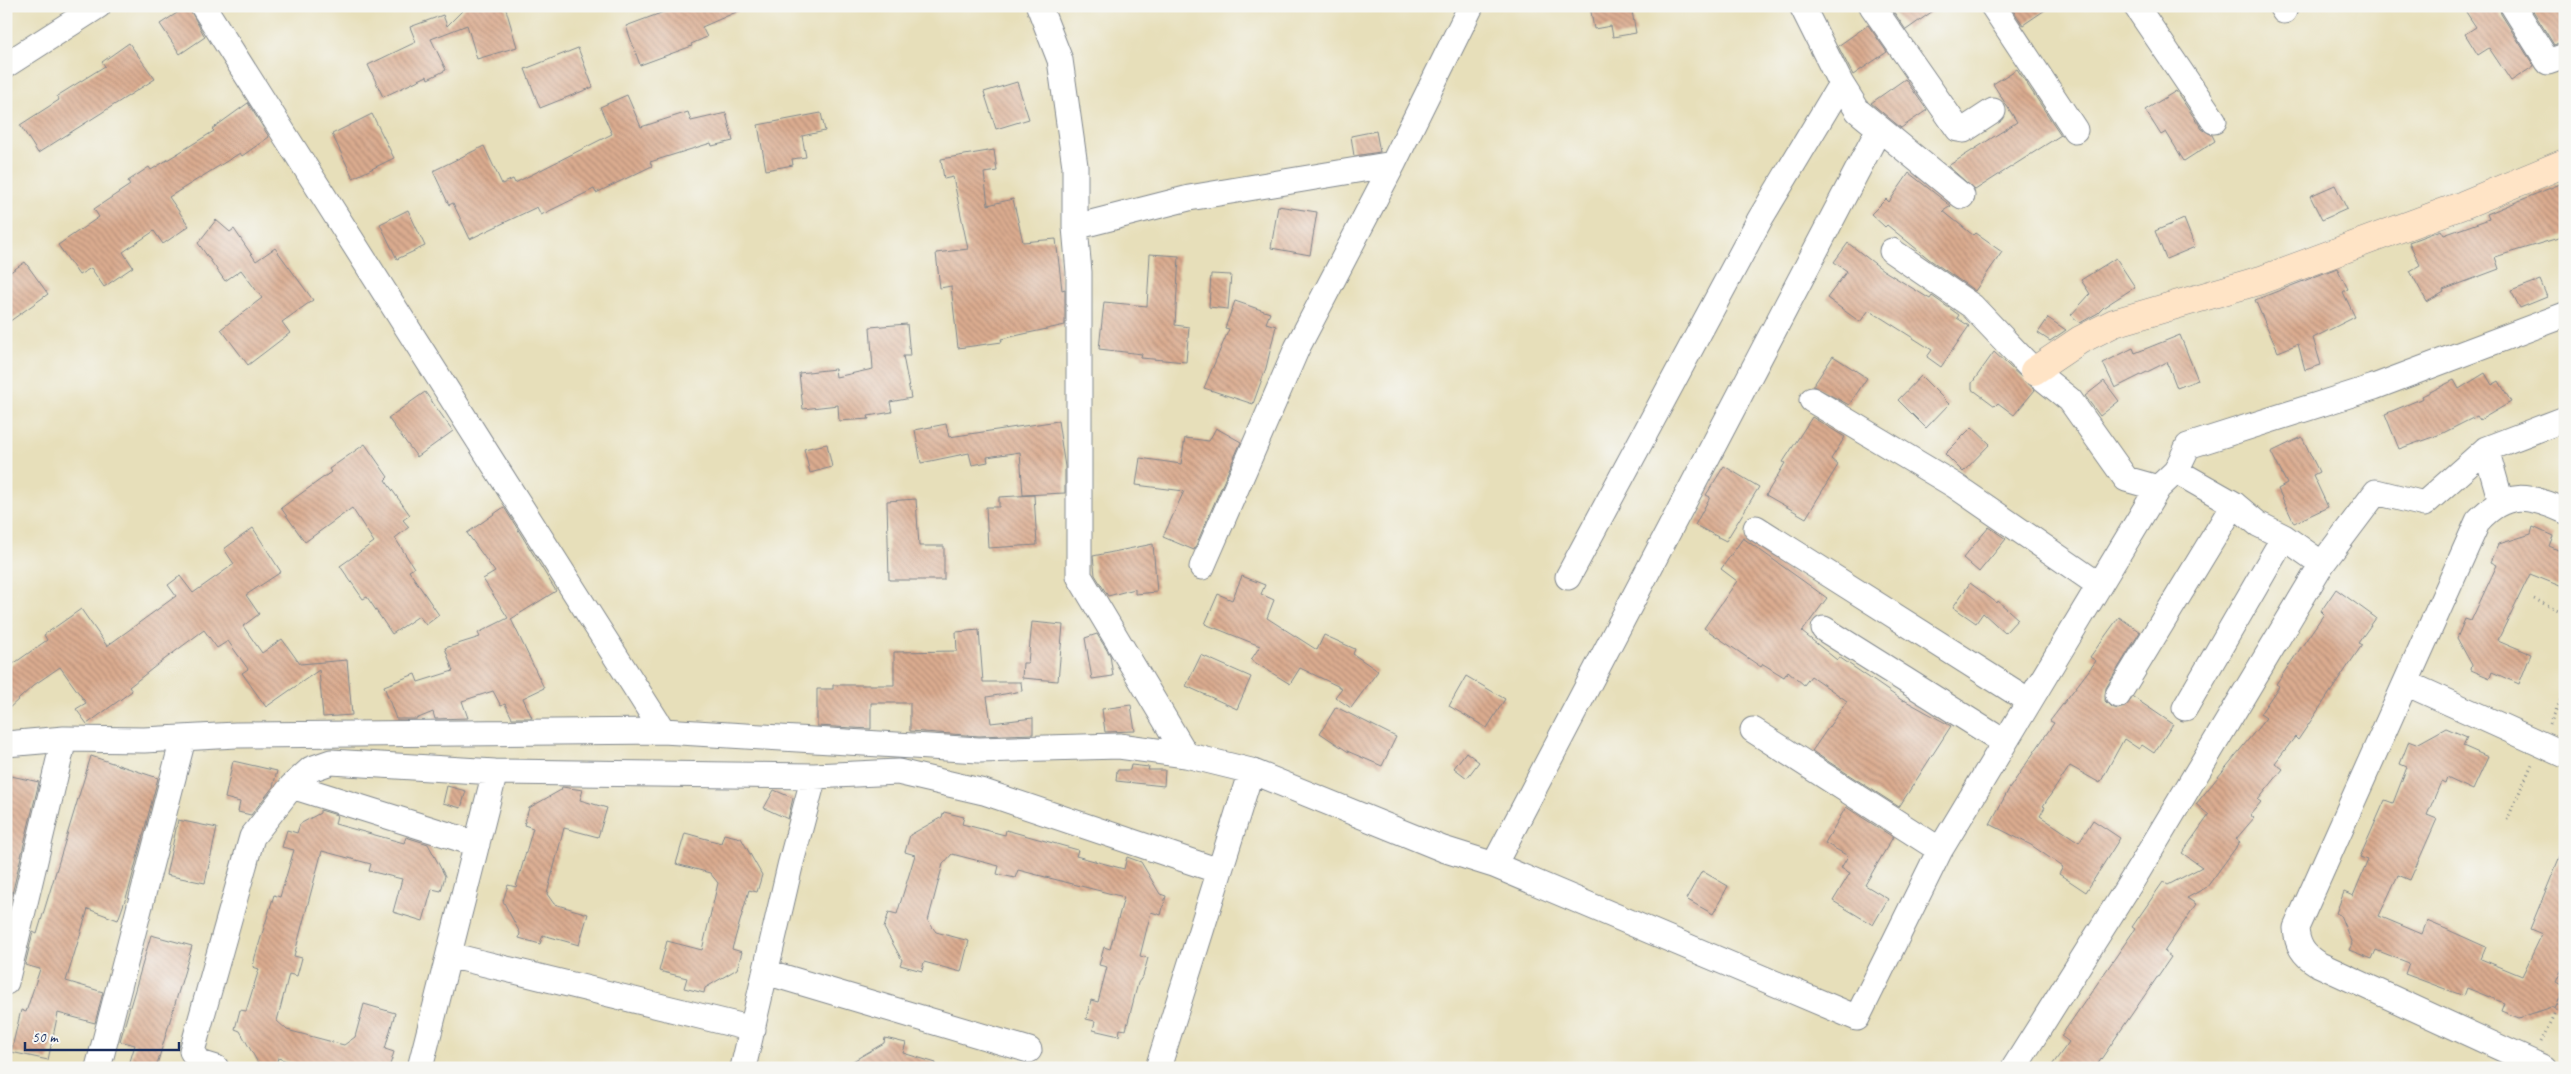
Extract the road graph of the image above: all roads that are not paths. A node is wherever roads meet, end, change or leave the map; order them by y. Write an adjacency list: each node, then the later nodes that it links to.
1 (98, 6): 11 (street)
2 (203, 6): 44 (street)
3 (1039, 6): 20 (street)
4 (1471, 6): 18 (street)
5 (1802, 6): 12 (street)
6 (1872, 6): 13 (street)
7 (1993, 6): 16 (street)
8 (2136, 6): 14 (street)
9 (2513, 6): 10 (street)
10 (2565, 56)
11 (6, 65)
12 (1841, 84): 15 (street); 36 (street)
13 (1993, 112)
14 (2214, 121)
15 (1879, 129): 19 (street); 57 (street)
16 (2075, 130)
17 (2565, 163): 23 (street)
18 (1392, 164): 20 (street); 35 (street)
19 (1962, 196)
20 (1075, 227): 50 (street)
21 (1892, 251): 23 (street)
22 (2565, 316): 27 (street)
23 (2034, 371): 28 (street)
24 (1812, 400): 37 (street)
25 (2565, 419): 26 (street)
26 (2486, 449): 29 (street); 34 (street)
27 (2176, 471): 28 (street); 30 (street)
28 (2158, 488): 37 (street)
29 (2501, 502): 31 (street); 39 (street)
30 (2234, 504): 33 (street); 40 (street)
31 (2565, 511)
32 (1756, 528): 41 (street)
33 (2284, 537): 34 (street); 42 (street)
34 (2322, 564): 70 (street)
35 (1202, 567)
36 (1568, 577)
37 (2099, 585): 41 (street)
38 (1824, 629): 47 (street)
39 (2406, 683): 49 (street); 64 (street)
40 (2118, 695)
41 (2029, 701): 47 (street)
42 (2185, 708)
43 (1753, 730): 56 (street)
44 (663, 731): 45 (street); 50 (street)
45 (183, 738): 46 (street); 65 (street)
46 (64, 739): 48 (street); 61 (street)
47 (2004, 742): 56 (street)
48 (6, 744)
49 (2565, 755)
50 (1186, 756): 51 (street)
51 (1251, 771): 57 (street); 58 (street)
52 (495, 772): 53 (street); 54 (street); 55 (street)
53 (814, 776): 58 (street); 60 (street)
54 (292, 786): 55 (street); 66 (street)
55 (477, 844): 59 (street)
56 (1940, 850): 57 (street)
57 (1494, 865)
58 (1220, 871): 69 (street)
59 (448, 954): 62 (street); 67 (street)
60 (766, 972): 62 (street); 63 (street)
61 (6, 982)
62 (753, 1029): 68 (street)
63 (1029, 1050)
64 (2538, 1065)
65 (98, 1068)
66 (216, 1068)
67 (420, 1068)
68 (743, 1068)
69 (1158, 1068)
70 (2014, 1068)

